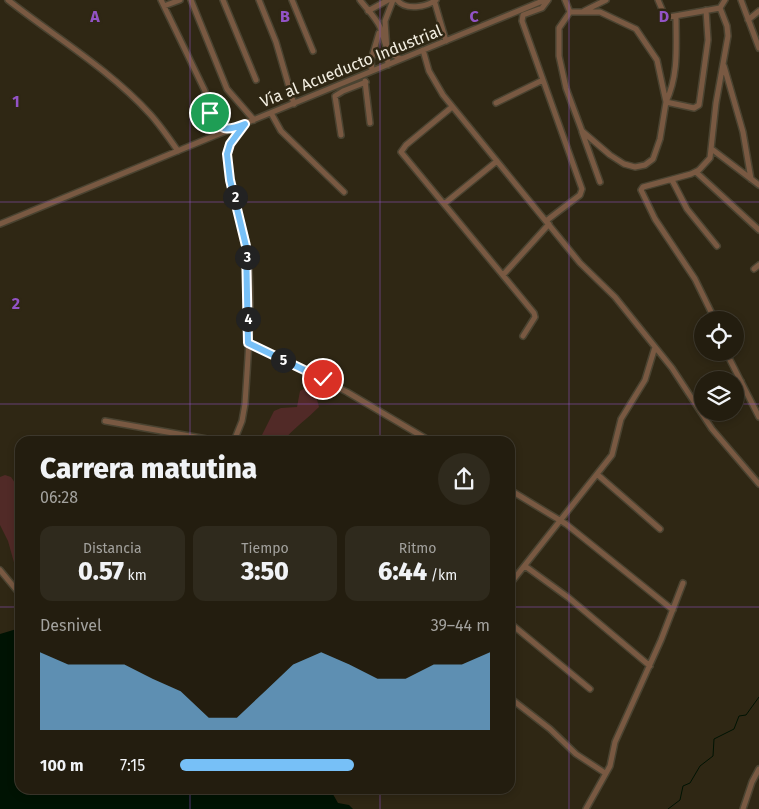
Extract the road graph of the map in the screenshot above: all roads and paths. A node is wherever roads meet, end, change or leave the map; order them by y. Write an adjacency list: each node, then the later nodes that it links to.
1 (8, 0): 55 (street)
2 (161, 0): 19 (street)
3 (180, 0): 19 (street)
4 (191, 0): 48 (street)
5 (223, 0): 40 (street)
6 (259, 0): 45 (street)
7 (292, 0): 34 (street)
8 (360, 0): 21 (street)
9 (388, 0): 21 (street)
10 (393, 0): 28 (street)
11 (397, 0): 18 (street)
12 (547, 0): 30 (street, Vía al Acueducto Industrial); 41 (street)
13 (565, 0): 24 (street)
14 (606, 0): 25 (street)
15 (658, 0): 26 (street)
16 (725, 0): 20 (street)
17 (741, 0): 27 (street)
18 (435, 1): 30 (street)
19 (164, 6): 51 (street)
20 (720, 8): 22 (street); 37 (street)
21 (368, 10): 29 (street)
22 (706, 10): 26 (street); 43 (street)
23 (759, 11): 27 (street)
24 (570, 12): 25 (street); 52 (street)
25 (581, 12): 43 (street)
26 (676, 16): 43 (street)
27 (748, 20): 32 (street)
28 (385, 21): 29 (street); 31 (street)
29 (380, 29): 31 (street); 38 (street)
30 (446, 41): 33 (street, Vía al Acueducto Industrial)
31 (386, 47): 35 (street); 36 (street)
32 (759, 48)
33 (423, 50): 35 (street, Vía al Acueducto Industrial); 46 (street)
34 (313, 51)
35 (400, 60): 36 (street, Vía al Acueducto Industrial)
36 (388, 64): 38 (street, Vía al Acueducto Industrial)
37 (723, 66): 54 (street); 58 (street)
38 (372, 71): 39 (street, Vía al Acueducto Industrial)
39 (365, 74): 42 (street); 45 (street, Vía al Acueducto Industrial)
40 (256, 80)
41 (543, 80): 44 (street); 64 (street)
42 (366, 82): 49 (street); 53 (street)
43 (666, 102): 52 (street)
44 (496, 103)
45 (294, 104): 47 (street, Vía al Acueducto Industrial)
46 (452, 107): 56 (street); 63 (street)
47 (271, 113): 48 (street, Vía al Acueducto Industrial); 62 (street)
48 (254, 120): 50 (street, Vía al Acueducto Industrial)
49 (370, 123)
50 (245, 124): 51 (street, Vía al Acueducto Industrial); 73 (street)
51 (230, 130): 55 (street, Vía al Acueducto Industrial)
52 (582, 131): 60 (street)
53 (341, 135)
54 (713, 150): 57 (street); 58 (street)
55 (178, 151): 65 (street, Vía al Acueducto Industrial)
56 (498, 161): 63 (street); 64 (street)
57 (696, 172): 59 (street); 66 (street)
58 (751, 179): 61 (street)
59 (672, 180): 67 (street); 71 (street)
60 (600, 182)
61 (759, 185)
62 (344, 192)
63 (444, 204): 70 (street)
64 (548, 223): 70 (street); 74 (street)
65 (0, 224)
66 (759, 230)
67 (717, 246)
68 (759, 265): 69 (street)
69 (754, 269)
70 (503, 275): 72 (street)
71 (711, 311)
72 (523, 336)
73 (248, 343): 81 (street); 82 (street)
74 (655, 347): 76 (street); 83 (street)
75 (744, 387): 77 (street)
76 (694, 400)
77 (759, 417)
78 (105, 421): 80 (street)
79 (709, 421): 84 (street)
80 (190, 436)
81 (236, 436)
82 (422, 436)
83 (598, 475): 86 (street); 87 (street)
84 (759, 484)
85 (515, 493): 86 (street)
86 (560, 521): 88 (street); 93 (street)
87 (660, 528)
88 (525, 566): 90 (street); 95 (street)
89 (0, 570): 92 (street)
90 (515, 578)
91 (683, 583): 93 (street)
92 (15, 588)
93 (673, 610): 95 (street)
94 (515, 627): 96 (street)
95 (650, 666): 99 (street)
96 (590, 689)
97 (515, 702): 99 (street)
98 (759, 769): 101 (street)
99 (605, 773): 100 (street)
100 (586, 809)
101 (743, 809)

